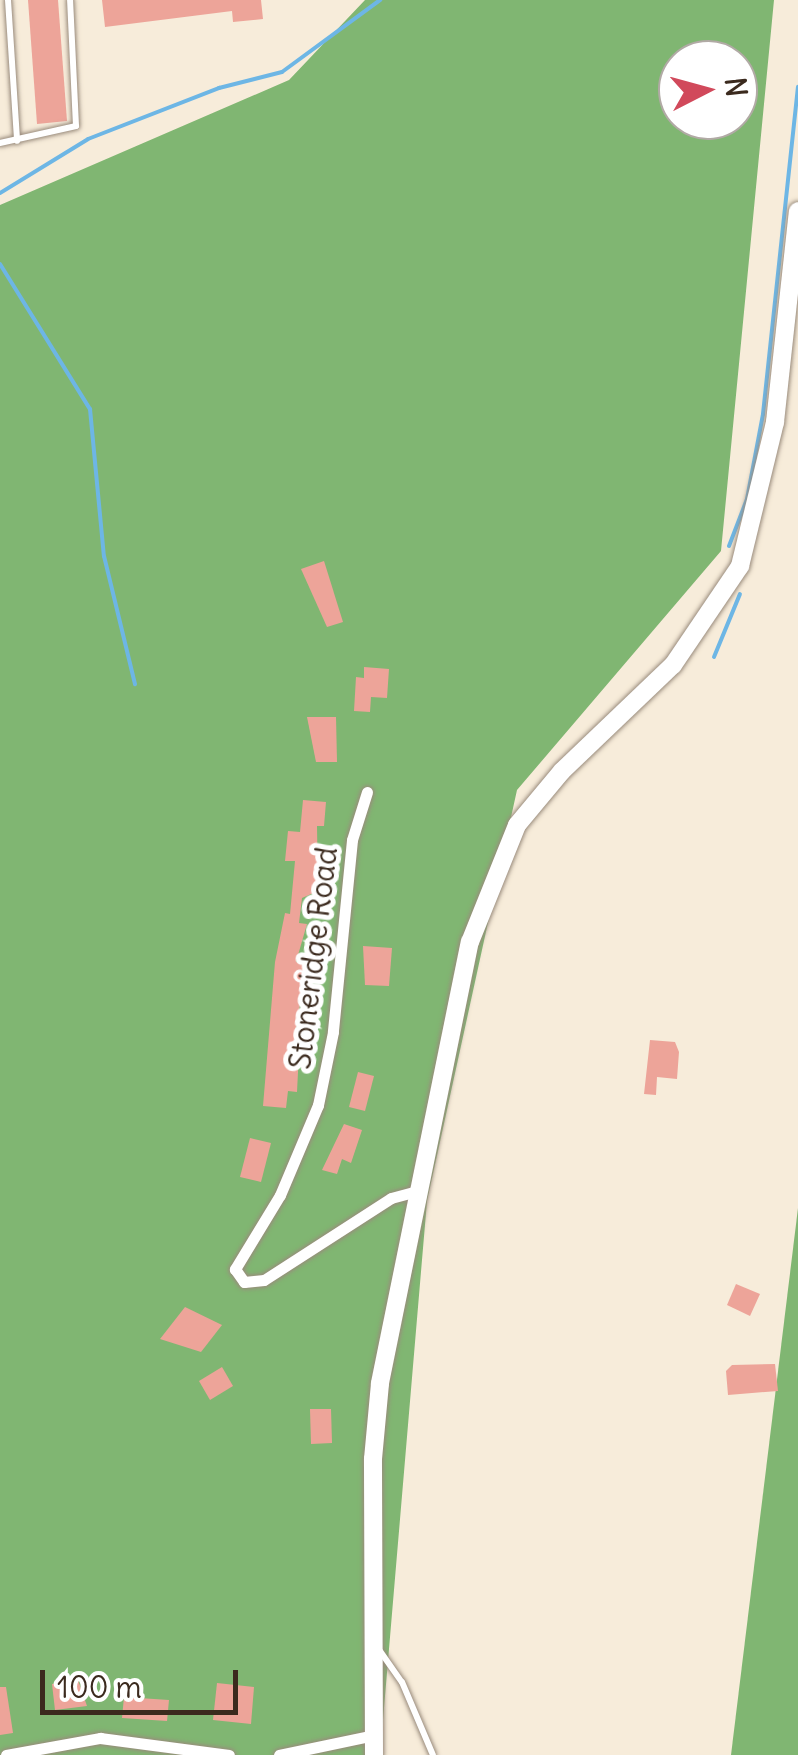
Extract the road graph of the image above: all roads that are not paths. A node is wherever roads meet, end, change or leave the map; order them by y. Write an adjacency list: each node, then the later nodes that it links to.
1 (8, 0): 3 (lane)
2 (70, 0): 3 (lane)
3 (17, 141): 4 (lane)
4 (0, 143)
5 (798, 211): 7 (main road)
6 (367, 792): 7 (street, Stoneridge Road)
7 (417, 1190): 8 (main road)
8 (376, 1646): 9 (main road); 14 (lane)
9 (374, 1735): 12 (street); 13 (main road)
10 (6, 1755): 11 (street)
11 (230, 1755)
12 (279, 1755)
13 (374, 1755)
14 (433, 1755)

